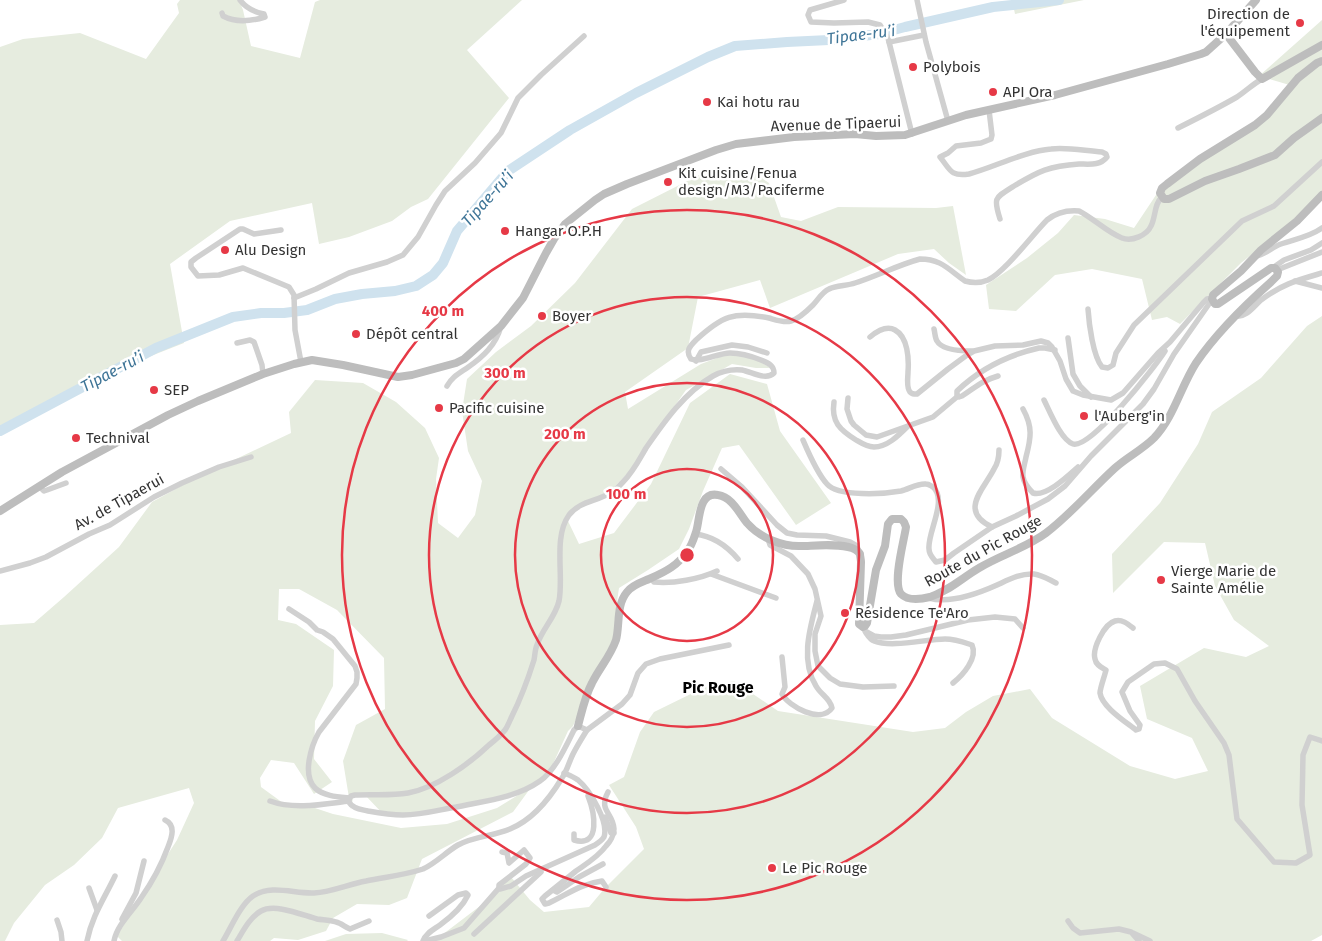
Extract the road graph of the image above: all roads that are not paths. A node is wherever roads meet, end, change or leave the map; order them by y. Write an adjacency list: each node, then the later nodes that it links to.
1 (240, 0): 5 (street)
2 (844, 0): 9 (street)
3 (917, 0): 6 (street)
4 (1256, 0): 7 (street, Avenue de Tipaerui)
5 (222, 13)
6 (924, 34): 9 (street); 15 (street)
7 (1226, 34): 12 (street); 13 (street, Avenue de Tipaerui)
8 (584, 36): 32 (street)
9 (888, 40): 17 (street)
10 (1322, 45): 12 (street)
11 (1322, 61): 20 (street)
12 (1262, 78): 16 (street)
13 (989, 110): 15 (street, Avenue de Tipaerui); 21 (street)
14 (1322, 118): 20 (street)
15 (948, 121): 17 (street, Avenue de Tipaerui)
16 (1178, 128)
17 (912, 134): 35 (street, Avenue de Tipaerui)
18 (1322, 162): 33 (street)
19 (1322, 195): 26 (street)
20 (1162, 197): 44 (street)
21 (1000, 219)
22 (1322, 228): 26 (street)
23 (281, 230): 32 (street)
24 (1322, 243): 27 (street)
25 (1322, 252): 27 (street)
26 (1255, 256): 31 (street)
27 (1276, 268): 31 (street); 34 (street, Route du Pic Rouge)
28 (1322, 272): 29 (street)
29 (1295, 281): 30 (street); 34 (street)
30 (1322, 288)
31 (1212, 300): 39 (street); 58 (street)
32 (294, 301): 45 (street)
33 (1088, 309)
34 (1236, 316): 74 (street, Route du Pic Rouge)
35 (501, 326): 45 (street, Avenue de Tipaerui); 48 (street)
36 (934, 329): 42 (street)
37 (870, 337): 42 (street)
38 (1068, 338): 50 (street)
39 (1170, 342): 50 (street); 52 (street)
40 (237, 343): 46 (street)
41 (1055, 350): 42 (street); 49 (street); 50 (street)
42 (974, 351)
43 (767, 353): 44 (street)
44 (696, 361): 91 (street)
45 (301, 362): 46 (street, Avenue de Tipaerui)
46 (263, 374): 62 (street, Avenue de Tipaerui)
47 (998, 376): 49 (street)
48 (446, 386)
49 (958, 396): 55 (street)
50 (1092, 397)
51 (848, 398): 55 (street)
52 (1044, 400)
53 (834, 402): 55 (street)
54 (1023, 408): 58 (street)
55 (908, 426)
56 (803, 440): 64 (street)
57 (999, 450): 64 (street)
58 (1090, 456): 64 (street)
59 (251, 457): 69 (street, Av. de Tipaerui)
60 (721, 469): 67 (street)
61 (66, 483): 62 (street)
62 (39, 486): 63 (street)
63 (0, 511)
64 (992, 526)
65 (695, 534): 66 (street); 68 (street); 72 (street)
66 (768, 539): 67 (street); 76 (street)
67 (860, 555): 80 (street)
68 (738, 560)
69 (0, 571)
70 (717, 571): 71 (street)
71 (711, 574): 72 (street); 75 (street)
72 (651, 578): 85 (street)
73 (1056, 583): 74 (street)
74 (929, 597): 80 (street, Route du Pic Rouge)
75 (776, 598)
76 (817, 599): 82 (street); 84 (street)
77 (289, 609): 91 (street)
78 (1023, 628): 80 (street)
79 (1133, 628): 87 (street)
80 (864, 629): 83 (street)
81 (729, 645): 86 (street)
82 (782, 657)
83 (953, 682)
84 (894, 686)
85 (578, 726): 86 (street); 91 (street)
86 (587, 730): 88 (street)
87 (1322, 741)
88 (564, 773): 89 (street); 116 (street)
89 (585, 788): 93 (street); 96 (street)
90 (608, 792): 95 (street)
91 (349, 800): 92 (street)
92 (270, 801)
93 (600, 811): 95 (street); 100 (street)
94 (165, 820): 113 (street)
95 (614, 833): 105 (street)
96 (574, 834)
97 (502, 852): 104 (street)
98 (144, 862): 113 (street)
99 (603, 864): 105 (street)
100 (544, 868): 104 (street); 112 (street)
101 (115, 876): 106 (street)
102 (606, 887): 105 (street)
103 (89, 888): 106 (street)
104 (499, 888): 118 (street)
105 (552, 890)
106 (97, 910): 115 (street)
107 (428, 916): 118 (street)
108 (57, 920): 114 (street)
109 (369, 921): 117 (street)
110 (1068, 921): 111 (street)
111 (1131, 932): 119 (street); 120 (street)
112 (474, 934)
113 (114, 939)
114 (62, 941)
115 (87, 941)
116 (223, 941)
117 (237, 941)
118 (424, 941)
119 (1138, 941)
120 (1150, 941)

